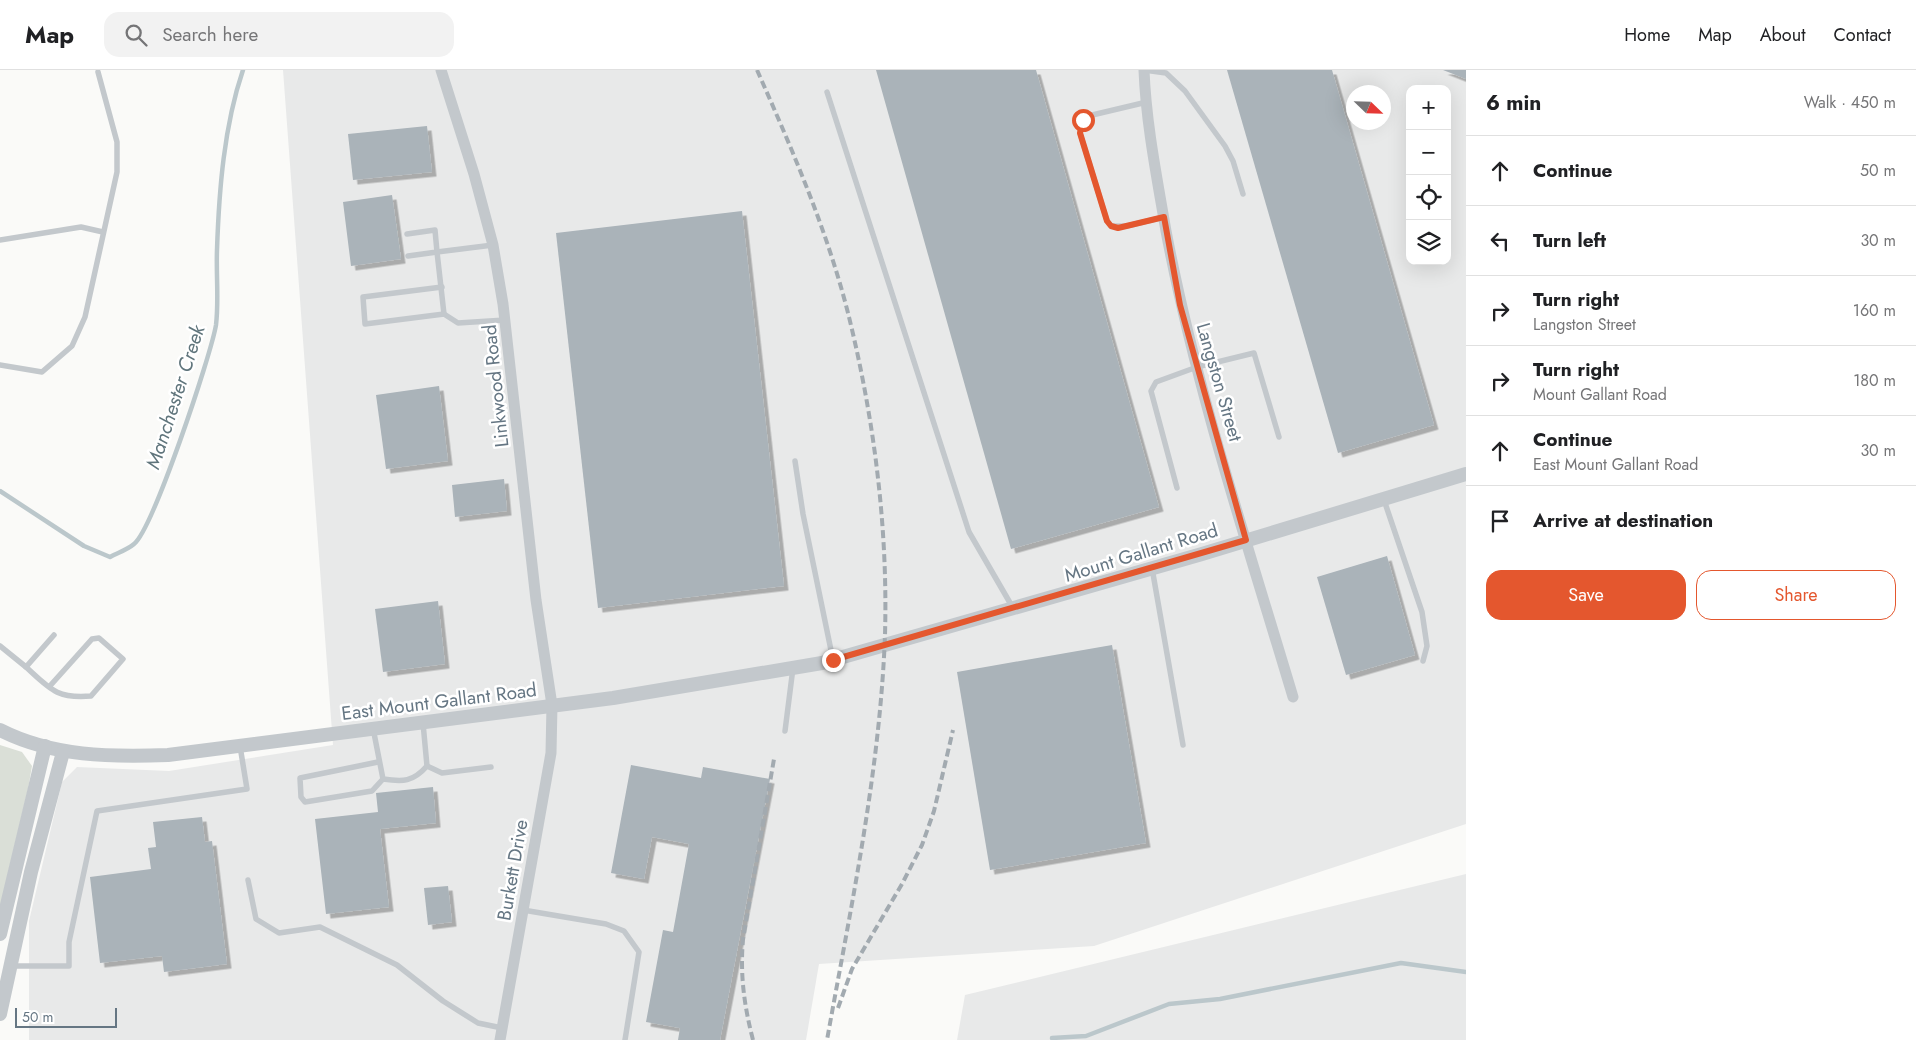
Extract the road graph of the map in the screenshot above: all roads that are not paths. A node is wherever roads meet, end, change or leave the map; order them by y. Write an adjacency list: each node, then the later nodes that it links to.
1 (442, 70): 11 (street, Linkwood Road)
2 (1144, 70): 5 (street, Langston Street); 6 (lane)
3 (98, 72): 8 (lane)
4 (827, 92): 26 (lane)
5 (1148, 102): 7 (street, Langston Street); 7 (lane)
6 (1243, 194)
7 (1164, 217): 18 (street, Langston Street)
8 (103, 232): 10 (lane); 17 (lane)
9 (407, 234): 12 (lane)
10 (0, 240)
11 (493, 245): 12 (lane); 16 (street, Linkwood Road)
12 (437, 252): 13 (lane); 14 (lane)
13 (408, 256)
14 (442, 287): 15 (lane); 15 (lane)
15 (444, 314): 16 (lane)
16 (505, 320): 36 (street, Linkwood Road)
17 (0, 364)
18 (1197, 366): 19 (lane); 22 (lane); 24 (street, Langston Street)
19 (1279, 438)
20 (795, 461): 30 (lane)
21 (1466, 474): 23 (street, Mount Gallant Road)
22 (1177, 488)
23 (1384, 498): 24 (street, Mount Gallant Road); 31 (lane)
24 (1246, 540): 25 (street, Mount Gallant Road); 35 (street, Langston Street)
25 (1152, 568): 26 (street, Mount Gallant Road); 41 (lane)
26 (1013, 609): 29 (street, Mount Gallant Road)
27 (54, 635): 32 (lane)
28 (0, 646): 32 (lane)
29 (884, 647): 30 (street, East Mount Gallant Road)
30 (833, 660): 33 (street, East Mount Gallant Road)
31 (1422, 661)
32 (26, 667): 34 (lane)
33 (793, 668): 36 (street, East Mount Gallant Road); 40 (lane)
34 (48, 687): 34 (lane)
35 (1293, 697)
36 (552, 705): 37 (street, East Mount Gallant Road); 50 (street, Burkett Drive)
37 (423, 722): 38 (street, East Mount Gallant Road); 46 (lane)
38 (374, 728): 43 (street, East Mount Gallant Road); 45 (lane)
39 (0, 730): 42 (street, East Mount Gallant Road)
40 (785, 731)
41 (1183, 745)
42 (45, 746): 44 (street, East Mount Gallant Road); 51 (street)
43 (240, 746): 44 (street, East Mount Gallant Road); 52 (lane)
44 (63, 752): 52 (street)
45 (378, 762): 48 (lane); 48 (lane)
46 (427, 766): 47 (lane); 48 (lane)
47 (491, 767)
48 (383, 779)
49 (248, 880): 54 (lane)
50 (523, 910): 54 (street, Burkett Drive); 56 (lane)
51 (0, 934)
52 (11, 966): 53 (street)
53 (0, 1014)
54 (502, 1028): 55 (street, Burkett Drive)
55 (500, 1040)
56 (625, 1040)

